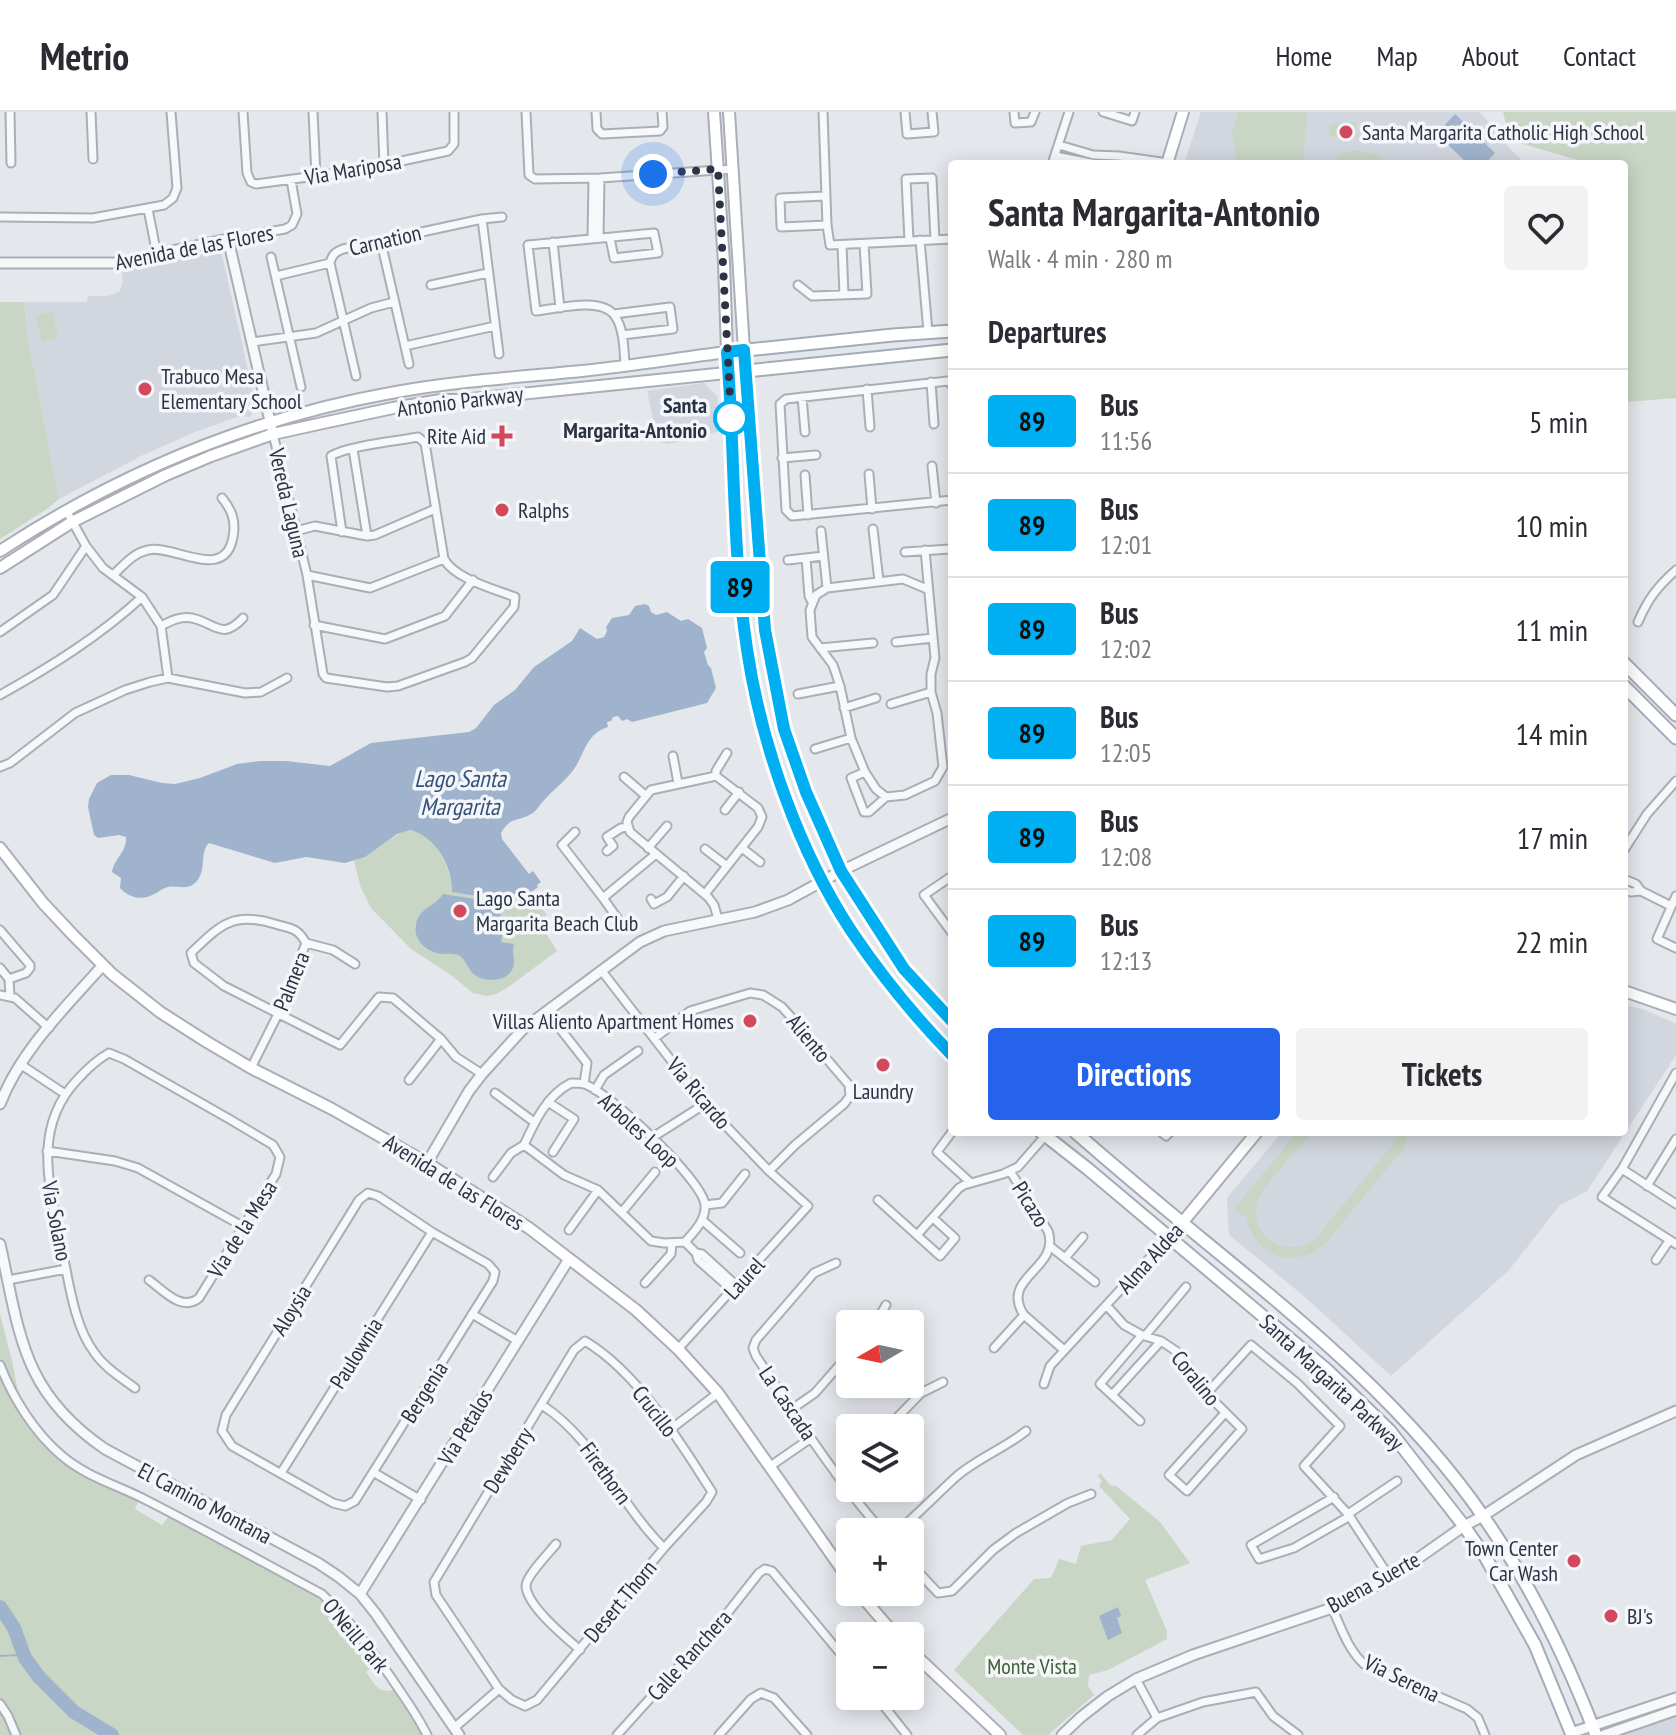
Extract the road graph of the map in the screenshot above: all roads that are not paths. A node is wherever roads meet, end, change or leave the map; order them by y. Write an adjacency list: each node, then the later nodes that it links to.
1 (10, 112): 27 (street)
2 (91, 112): 23 (street)
3 (171, 112): 35 (street)
4 (243, 112): 33 (street, Via Mariposa)
5 (313, 112): 31 (street)
6 (382, 112): 28 (street)
7 (454, 112): 28 (street, Via Mariposa)
8 (526, 112): 32 (street)
9 (596, 112): 10 (street)
10 (662, 112)
11 (714, 112): 29 (main road)
12 (729, 112): 30 (main road)
13 (823, 112): 34 (street)
14 (905, 112): 15 (street)
15 (932, 112)
16 (1014, 112): 17 (street)
17 (1035, 112)
18 (1069, 112): 22 (street)
19 (1103, 112): 20 (street)
20 (1135, 112)
21 (1183, 112): 26 (main road)
22 (1059, 145): 24 (street); 25 (street)
23 (93, 159)
24 (1054, 160)
25 (1148, 160)
26 (1169, 160)
27 (11, 163)
28 (384, 165): 31 (street, Via Mariposa)
29 (718, 169): 30 (street); 32 (street); 73 (main road)
30 (733, 169): 71 (main road)
31 (316, 176): 33 (street, Via Mariposa)
32 (596, 178): 40 (street)
33 (291, 180): 42 (street, Avenida de las Flores)
34 (826, 196): 39 (street); 39 (street)
35 (148, 209): 36 (street); 51 (street)
36 (0, 217)
37 (502, 217): 38 (street, Carnation)
38 (482, 219): 47 (street, Carnation); 55 (street)
39 (827, 225): 50 (street)
40 (595, 238): 41 (street); 48 (street)
41 (610, 238): 41 (street)
42 (228, 239): 51 (street, Avenida de las Flores); 69 (street, Vereda Laguna)
43 (948, 239): 45 (street)
44 (920, 240): 45 (street); 46 (street); 66 (street)
45 (935, 240): 46 (street)
46 (909, 241): 49 (street)
47 (381, 242): 54 (street, Carnation); 60 (street)
48 (553, 242): 61 (street); 61 (street)
49 (864, 244): 50 (street); 59 (street)
50 (842, 245): 59 (street)
51 (157, 255): 53 (street, Avenida de las Flores)
52 (271, 257): 56 (street)
53 (0, 263)
54 (330, 263): 56 (street, Carnation); 63 (street)
55 (488, 273): 57 (street); 64 (street)
56 (276, 276): 68 (street)
57 (431, 285)
58 (798, 285): 59 (street)
59 (844, 295)
60 (394, 302): 63 (street); 70 (street)
61 (560, 308): 62 (street)
62 (614, 314): 67 (street); 67 (street)
63 (343, 321): 68 (street); 79 (street)
64 (495, 326): 70 (street); 74 (street)
65 (948, 331): 66 (main road, Antonio Parkway)
66 (928, 332): 71 (main road, Antonio Parkway)
67 (622, 335): 76 (street)
68 (290, 337): 69 (street); 82 (street)
69 (252, 342): 85 (street, Vereda Laguna)
70 (405, 346): 75 (street)
71 (744, 350): 73 (main road, Antonio Parkway); 77 (main road)
72 (948, 350): 77 (main road, Antonio Parkway)
73 (727, 352): 76 (main road, Antonio Parkway); 78 (main road)
74 (499, 354)
75 (409, 364)
76 (625, 365): 85 (main road, Antonio Parkway)
77 (746, 371): 78 (main road, Antonio Parkway); 181 (main road)
78 (728, 373): 89 (main road, Antonio Parkway); 184 (main road)
79 (356, 376)
80 (948, 381): 81 (street)
81 (931, 382): 83 (street); 86 (street)
82 (301, 387)
83 (867, 389): 84 (street); 87 (street)
84 (802, 397): 88 (street); 92 (street)
85 (270, 422): 89 (street, Vereda Laguna); 101 (main road, Antonio Parkway)
86 (934, 424)
87 (870, 427)
88 (805, 432)
89 (273, 434): 103 (main road, Antonio Parkway); 105 (street, Vereda Laguna)
90 (353, 449): 99 (street); 107 (street); 108 (street)
91 (816, 455): 92 (street)
92 (782, 458): 102 (street)
93 (932, 466): 98 (street)
94 (869, 474): 100 (street)
95 (805, 475): 102 (street)
96 (222, 498): 120 (street)
97 (948, 501): 98 (street)
98 (936, 503): 100 (street)
99 (435, 509): 108 (street); 116 (street)
100 (872, 509): 102 (street)
101 (66, 510): 103 (street); 112 (main road, Antonio Parkway)
102 (808, 515)
103 (72, 522): 109 (street); 118 (main road, Antonio Parkway)
104 (873, 529): 123 (street)
105 (296, 531): 107 (street); 121 (street, Vereda Laguna)
106 (821, 531): 114 (street)
107 (342, 532): 108 (street)
108 (367, 536)
109 (86, 546): 120 (street); 132 (street)
110 (948, 549): 111 (street)
111 (925, 550): 113 (street); 125 (street)
112 (0, 551)
113 (905, 552)
114 (823, 556): 115 (street); 124 (street)
115 (806, 558): 117 (street); 127 (street)
116 (444, 559): 121 (street); 122 (street)
117 (788, 560)
118 (0, 568)
119 (1676, 570): 129 (street)
120 (113, 575): 126 (street)
121 (307, 575): 130 (street, Vereda Laguna)
122 (473, 580): 130 (street); 130 (street, Vereda Laguna)
123 (879, 581): 124 (street); 125 (street)
124 (827, 588): 127 (street)
125 (927, 589): 133 (street)
126 (142, 597): 131 (street); 144 (street)
127 (812, 602): 136 (street)
128 (243, 618): 131 (street)
129 (1638, 622)
130 (314, 625)
131 (161, 626): 138 (street)
132 (0, 632)
133 (933, 638): 134 (street); 142 (street)
134 (896, 642)
135 (873, 643): 136 (street)
136 (820, 648): 140 (street)
137 (1628, 667): 148 (main road)
138 (168, 678): 139 (street); 156 (street)
139 (287, 678)
140 (840, 686): 143 (street); 147 (street)
141 (1628, 690): 152 (main road)
142 (931, 692): 146 (street); 150 (street)
143 (798, 694)
144 (0, 695)
145 (876, 698): 147 (street)
146 (891, 704)
147 (844, 708): 151 (street)
148 (1676, 715)
149 (948, 732): 150 (street)
150 (940, 734): 164 (street)
151 (851, 738): 153 (street); 157 (street)
152 (1676, 738)
153 (815, 749)
154 (727, 753): 158 (street)
155 (673, 756): 161 (street)
156 (0, 767)
157 (865, 772): 164 (street); 164 (street)
158 (716, 776): 161 (street); 162 (street)
159 (624, 777): 163 (street)
160 (1676, 781): 171 (street)
161 (678, 783): 163 (street)
162 (739, 792): 165 (street); 175 (street)
163 (646, 796): 168 (street)
164 (886, 797)
165 (725, 810)
166 (948, 820): 181 (street)
167 (667, 826): 174 (street)
168 (628, 827): 174 (street); 177 (street)
169 (1628, 828): 171 (street)
170 (575, 832): 190 (street)
171 (1634, 832): 172 (street)
172 (1628, 843)
173 (0, 848): 200 (main road, Avenida de las Flores)
174 (648, 848): 178 (street)
175 (742, 848): 179 (street); 180 (street)
176 (705, 849): 180 (street)
177 (607, 851)
178 (656, 854): 182 (street); 190 (street)
179 (760, 862)
180 (727, 866): 188 (street)
181 (841, 871): 184 (street); 209 (main road)
182 (684, 876): 188 (street); 191 (street)
183 (948, 879): 195 (street)
184 (823, 881): 193 (street); 215 (main road)
185 (1628, 881): 187 (street)
186 (1628, 891): 187 (street)
187 (1641, 891): 192 (street)
188 (705, 894): 193 (street)
189 (1676, 896): 192 (street)
190 (603, 898): 194 (street)
191 (651, 899)
192 (1671, 906): 198 (street)
193 (718, 919): 202 (street)
194 (620, 922)
195 (948, 928)
196 (0, 930): 203 (street)
197 (306, 943): 199 (street, Palmera); 208 (street, Palmera); 208 (street)
198 (1676, 948)
199 (355, 964)
200 (103, 965): 211 (street); 218 (main road, Avenida de las Flores)
201 (0, 968): 203 (street)
202 (601, 970): 212 (street, Via Ricardo); 220 (street)
203 (9, 979): 206 (street)
204 (1628, 992): 207 (main road)
205 (0, 995): 206 (street)
206 (10, 996): 211 (street)
207 (1676, 1009)
208 (278, 1014): 213 (street); 218 (street, Palmera)
209 (948, 1017)
210 (558, 1026): 222 (street)
211 (49, 1028): 217 (street)
212 (655, 1038): 228 (street, Via Ricardo); 242 (street, Aliento)
213 (441, 1039): 220 (street); 221 (street)
214 (638, 1051): 223 (street)
215 (948, 1051)
216 (109, 1053): 225 (street, Via Solano); 258 (street, Via de la Mesa)
217 (20, 1064): 225 (street); 227 (street)
218 (251, 1068): 240 (main road, Avenida de las Flores)
219 (1676, 1073): 241 (street)
220 (482, 1074): 240 (street)
221 (409, 1080)
222 (584, 1084): 223 (street, Arboles Loop); 226 (street, Arboles Loop)
223 (595, 1090): 235 (street, Arboles Loop)
224 (495, 1093): 229 (street)
225 (65, 1094): 238 (street, Via Solano)
226 (548, 1102): 229 (street, Arboles Loop); 239 (street)
227 (0, 1104)
228 (705, 1104): 235 (street); 242 (street, Via Ricardo)
229 (534, 1122): 237 (street, Arboles Loop)
230 (949, 1136): 247 (street)
231 (1042, 1136): 243 (street)
232 (1046, 1136): 263 (main road, Santa Margarita Parkway)
233 (1080, 1136): 257 (main road, Santa Margarita Parkway)
234 (1254, 1136): 257 (main road, Alma Aldea)
235 (653, 1137): 252 (street, Arboles Loop)
236 (1675, 1143): 248 (street)
237 (524, 1145): 246 (street); 249 (street)
238 (47, 1151): 258 (street); 274 (street, Via Solano)
239 (553, 1152)
240 (427, 1163): 271 (main road, Avenida de las Flores)
241 (1622, 1169): 248 (street); 266 (street)
242 (769, 1171): 253 (street, Via Ricardo)
243 (1010, 1171): 247 (street); 268 (street, Picazo)
244 (655, 1172): 254 (street)
245 (745, 1174): 252 (street)
246 (493, 1177)
247 (971, 1183): 255 (street)
248 (1647, 1186): 251 (street)
249 (598, 1190): 254 (street); 259 (street)
250 (878, 1200): 261 (street)
251 (1676, 1204)
252 (705, 1205): 256 (street)
253 (808, 1206): 280 (street, Laurel)
254 (622, 1212): 265 (street)
255 (933, 1218): 261 (street); 261 (street)
256 (702, 1220): 264 (street); 269 (street)
257 (1182, 1223): 263 (street, Alma Aldea); 321 (main road, Santa Margarita Parkway)
258 (244, 1227): 276 (street, Via de la Mesa)
259 (569, 1230)
260 (432, 1232): 284 (street, Bergenia); 312 (street, Paulownia); 312 (street, Aloysia)
261 (917, 1235)
262 (1083, 1237): 270 (street)
263 (1169, 1237): 282 (street, Alma Aldea); 324 (main road, Santa Margarita Parkway)
264 (685, 1242): 265 (street); 280 (street)
265 (672, 1243): 278 (street)
266 (1672, 1243): 272 (street)
267 (0, 1244): 275 (street, El Camino Montana)
268 (1051, 1247): 270 (street); 285 (street, Picazo)
269 (740, 1253)
270 (1065, 1258): 277 (street)
271 (569, 1259): 287 (street, Via Petalos); 291 (main road, Avenida de las Flores)
272 (1656, 1260)
273 (836, 1263): 302 (street, La Cascada)
274 (66, 1269): 275 (street); 297 (street, Via Solano)
275 (8, 1280): 330 (street, El Camino Montana)
276 (149, 1280)
277 (1095, 1282)
278 (645, 1283)
279 (1186, 1287): 286 (street)
280 (735, 1288): 291 (street, Laurel)
281 (886, 1305): 283 (street)
282 (1107, 1306): 286 (street, Coralino); 292 (street, Alma Aldea)
283 (883, 1310)
284 (472, 1314): 287 (street); 311 (street, Bergenia)
285 (1024, 1315): 290 (street); 292 (street)
286 (1144, 1336): 289 (street, Coralino); 300 (street)
287 (518, 1341): 318 (street, Via Petalos)
288 (585, 1341): 301 (street, Dewberry); 307 (street, Crucillo)
289 (1161, 1341): 298 (street, Coralino); 300 (street)
290 (994, 1348)
291 (678, 1349): 299 (main road, Avenida de las Flores)
292 (1064, 1350): 296 (street, Alma Aldea)
293 (0, 1365): 348 (street, O'Neill Park)
294 (836, 1369): 302 (street)
295 (943, 1382): 305 (street)
296 (1044, 1384)
297 (135, 1388)
298 (1208, 1392): 304 (street, Coralino); 317 (street)
299 (718, 1393): 307 (street); 310 (main road, Avenida de las Flores)
300 (1112, 1395): 306 (street)
301 (542, 1405): 326 (street, Firethorn); 338 (street, Dewberry)
302 (792, 1409): 309 (street, La Cascada)
303 (1676, 1411): 321 (street, Buena Suerte)
304 (1225, 1413): 304 (street, Coralino)
305 (901, 1414)
306 (1140, 1421)
307 (671, 1429): 315 (street, Crucillo)
308 (1026, 1431): 323 (street)
309 (811, 1438): 310 (street); 313 (street, La Cascada)
310 (769, 1467): 327 (main road, Avenida de las Flores)
311 (373, 1472): 312 (street, Bergenia); 318 (street)
312 (281, 1473)
313 (836, 1474)
314 (1397, 1481): 320 (street)
315 (712, 1492): 326 (street, Desert Thorn)
316 (1091, 1494): 329 (street)
317 (1334, 1497): 320 (street); 320 (street)
318 (421, 1500): 330 (street, Via Petalos)
319 (859, 1502): 322 (street, La Cascada)
320 (1349, 1515): 328 (street)
321 (1483, 1516): 324 (street, Buena Suerte); 344 (main road, Santa Margarita Parkway)
322 (872, 1518)
323 (913, 1518)
324 (1464, 1526): 328 (street, Buena Suerte); 346 (main road, Santa Margarita Parkway)
325 (556, 1544): 335 (street)
326 (664, 1548): 335 (street, Desert Thorn)
327 (836, 1561)
328 (1390, 1578): 332 (street, Buena Suerte)
329 (924, 1579)
330 (360, 1594): 345 (street, El Camino Montana)
331 (870, 1606): 333 (main road)
332 (1332, 1608): 337 (street, Buena Suerte); 357 (street, Via Serena)
333 (884, 1622)
334 (836, 1648): 349 (street, Calle Ranchera)
335 (580, 1650): 338 (street, Desert Thorn)
336 (924, 1663): 353 (main road)
337 (1136, 1679): 343 (street); 354 (street, Buena Suerte)
338 (499, 1689): 345 (street)
339 (1676, 1698): 344 (street)
340 (0, 1704): 347 (street)
341 (887, 1710): 352 (street)
342 (1676, 1710): 358 (street)
343 (1157, 1718): 355 (street); 356 (street)
344 (1594, 1731): 346 (street)
345 (457, 1732)
346 (1572, 1734)
347 (16, 1735)
348 (427, 1735)
349 (617, 1735)
350 (719, 1735): 351 (street)
351 (807, 1735)
352 (907, 1735)
353 (1000, 1735)
354 (1062, 1735)
355 (1137, 1735)
356 (1298, 1735)
357 (1485, 1735)
358 (1604, 1735)

